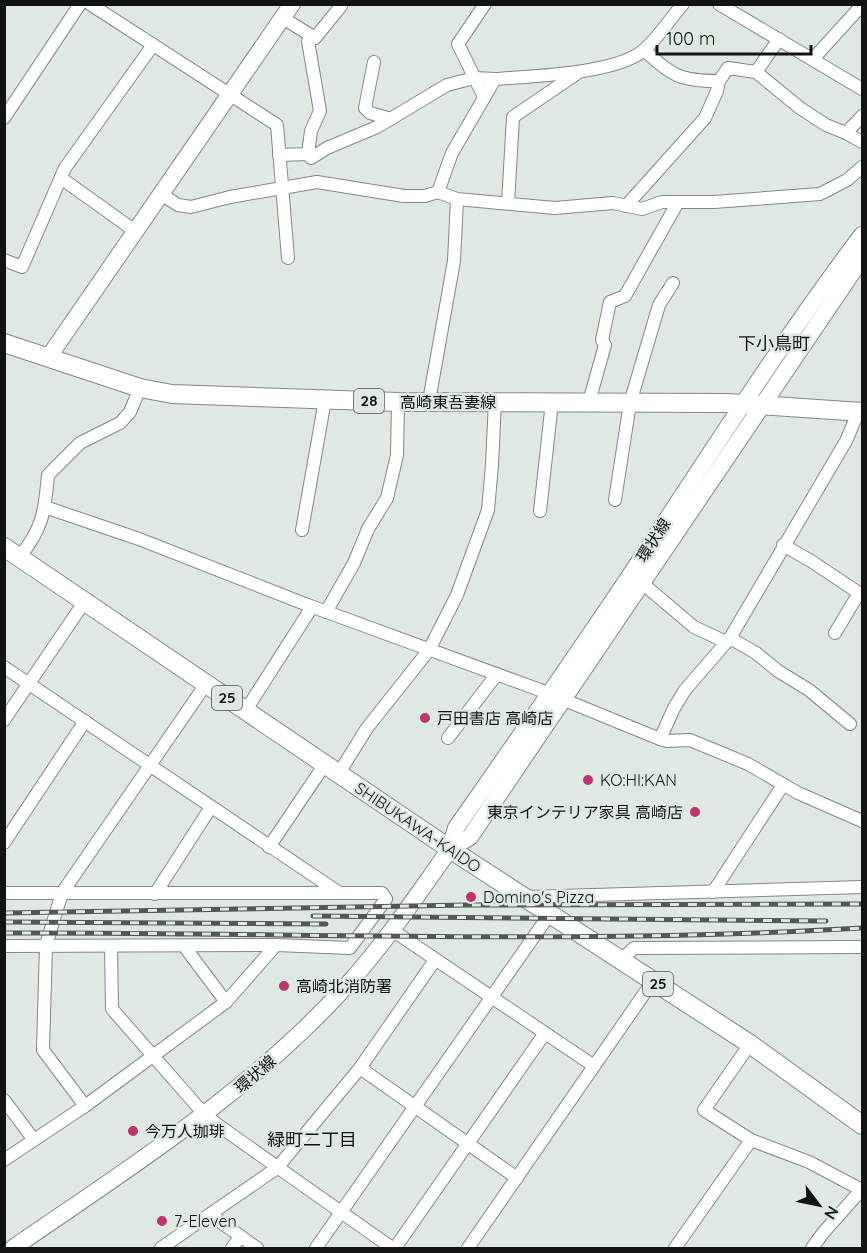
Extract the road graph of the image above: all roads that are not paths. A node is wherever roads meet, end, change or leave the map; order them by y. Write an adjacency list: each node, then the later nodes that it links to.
1 (80, 4): 24 (street)
2 (90, 4): 11 (street)
3 (683, 4): 12 (street)
4 (719, 4): 10 (street)
5 (484, 5): 17 (street)
6 (862, 5): 13 (street)
7 (341, 6): 9 (street)
8 (288, 11): 9 (street); 21 (street)
9 (312, 36): 28 (street)
10 (779, 39): 13 (street); 16 (street)
11 (153, 45): 21 (street); 31 (street)
12 (644, 50): 15 (street); 19 (street)
13 (813, 60): 20 (street)
14 (374, 62): 25 (street)
15 (580, 72): 18 (street); 37 (street)
16 (756, 72): 19 (street); 26 (street)
17 (474, 78): 18 (street); 22 (street); 25 (street)
18 (495, 79): 22 (street)
19 (719, 81): 38 (street)
20 (862, 89)
21 (230, 94): 29 (street); 34 (street)
22 (484, 97): 33 (street)
23 (862, 116): 26 (street)
24 (4, 118)
25 (390, 119): 28 (street)
26 (846, 133): 27 (street)
27 (862, 142)
28 (308, 154): 29 (street)
29 (279, 155): 32 (street)
30 (862, 167): 36 (street)
31 (61, 178): 39 (street); 43 (street)
32 (282, 188): 33 (street); 34 (street); 41 (street)
33 (438, 192): 35 (street)
34 (161, 194): 39 (street)
35 (457, 199): 37 (street); 49 (street)
36 (678, 202): 38 (street); 53 (street)
37 (508, 203): 38 (street)
38 (626, 206)
39 (135, 231): 46 (street)
40 (862, 235): 55 (street, 環状線)
41 (288, 258)
42 (862, 258): 56 (street, 環状線)
43 (4, 260)
44 (673, 282): 54 (street)
45 (4, 343): 46 (main road, 高崎東吾妻線 / 28)
46 (48, 358): 47 (main road, 高崎東吾妻線 / 28)
47 (140, 388): 48 (main road, 高崎東吾妻線 / 28); 59 (street)
48 (325, 400): 50 (main road, 高崎東吾妻線 / 28); 61 (street)
49 (429, 401): 50 (main road, 高崎東吾妻線 / 28); 51 (main road, 高崎東吾妻線 / 28)
50 (398, 402): 67 (street)
51 (495, 402): 52 (main road, 高崎東吾妻線 / 28); 70 (street)
52 (552, 402): 53 (main road, 高崎東吾妻線 / 28); 60 (street)
53 (589, 402): 54 (main road, 高崎東吾妻線 / 28)
54 (630, 403): 55 (main road, 高崎東吾妻線 / 28); 58 (street)
55 (742, 404): 56 (main road, 高崎東吾妻線 / 28); 75 (street, 環状線)
56 (761, 405): 57 (main road, 高崎東吾妻線 / 28); 64 (street, 環状線)
57 (859, 415): 62 (street)
58 (615, 500)
59 (45, 507): 63 (street); 66 (street)
60 (540, 511)
61 (302, 530)
62 (783, 545): 68 (street); 69 (street)
63 (12, 552): 65 (main road, SHIBUKAWA-KAIDO / 25)
64 (642, 583): 69 (street); 75 (street, 環状線)
65 (85, 601): 73 (street); 74 (main road, SHIBUKAWA-KAIDO / 25)
66 (312, 607): 67 (street); 76 (street)
67 (326, 612): 70 (street)
68 (835, 633)
69 (728, 640): 79 (street); 81 (street)
70 (429, 650): 72 (street); 83 (street)
71 (4, 667): 73 (street)
72 (497, 674): 75 (street); 80 (street)
73 (29, 684): 77 (street); 78 (street)
74 (206, 684): 76 (main road, SHIBUKAWA-KAIDO / 25); 82 (street)
75 (556, 697): 81 (street); 89 (street, 環状線)
76 (246, 710): 83 (main road, SHIBUKAWA-KAIDO / 25)
77 (4, 720)
78 (85, 722): 82 (street); 87 (street)
79 (850, 724)
80 (448, 738)
81 (660, 739): 84 (street)
82 (150, 766): 85 (street); 93 (street)
83 (332, 768): 88 (street); 89 (main road, SHIBUKAWA-KAIDO / 25)
84 (783, 785): 86 (street); 91 (street)
85 (211, 807): 88 (street); 95 (street)
86 (862, 821)
87 (4, 843)
88 (269, 847): 94 (street)
89 (450, 849): 96 (main road, SHIBUKAWA-KAIDO / 25); 98 (street, 環状線)
90 (862, 887): 91 (street)
91 (713, 892): 96 (street)
92 (4, 893): 93 (street)
93 (62, 893): 95 (street); 99 (street)
94 (339, 893): 95 (street); 100 (street)
95 (155, 894)
96 (521, 897): 97 (main road, SHIBUKAWA-KAIDO / 25)
97 (549, 915): 106 (main road, SHIBUKAWA-KAIDO / 25); 108 (street)
98 (392, 930): 105 (street); 118 (street, 環状線)
99 (46, 945): 101 (street); 102 (street); 116 (street)
100 (276, 945): 103 (street); 109 (street)
101 (4, 946)
102 (111, 946): 103 (street); 112 (street)
103 (184, 946): 109 (street)
104 (862, 947): 106 (street)
105 (435, 960): 108 (street); 114 (street)
106 (620, 961): 107 (main road, SHIBUKAWA-KAIDO / 25)
107 (653, 981): 111 (main road, SHIBUKAWA-KAIDO / 25); 113 (street)
108 (492, 998): 110 (street); 117 (street)
109 (226, 1002): 112 (street)
110 (545, 1033): 113 (street); 122 (street)
111 (750, 1044): 119 (main road, SHIBUKAWA-KAIDO / 25); 121 (street)
112 (153, 1057): 116 (street); 118 (street)
113 (594, 1066): 125 (street)
114 (360, 1068): 117 (street); 124 (street)
115 (4, 1100): 120 (street)
116 (85, 1106): 120 (street)
117 (416, 1107): 122 (street); 127 (street)
118 (206, 1114): 124 (street); 130 (street, 環状線)
119 (862, 1125)
120 (34, 1140): 123 (street)
121 (751, 1140): 126 (street); 137 (street)
122 (468, 1143): 125 (street); 135 (street)
123 (4, 1160)
124 (277, 1168): 127 (street); 128 (street)
125 (517, 1178): 136 (street)
126 (862, 1190): 138 (street)
127 (341, 1213): 134 (street); 135 (street)
128 (211, 1215): 129 (street); 131 (street)
129 (240, 1237): 132 (street); 133 (street)
130 (13, 1248)
131 (161, 1248)
132 (232, 1248)
133 (257, 1248)
134 (316, 1248)
135 (394, 1248)
136 (468, 1248)
137 (675, 1248)
138 (812, 1248)

